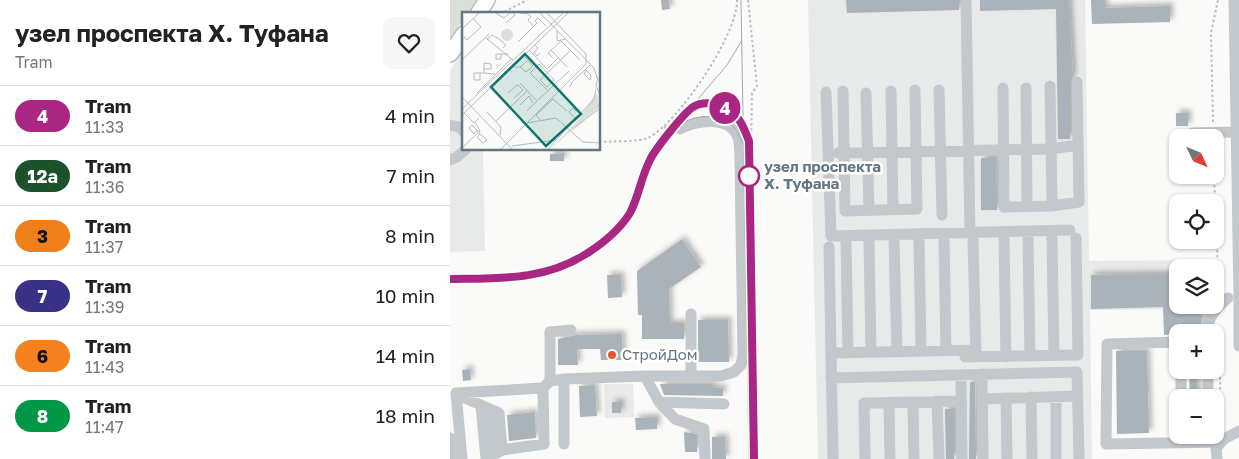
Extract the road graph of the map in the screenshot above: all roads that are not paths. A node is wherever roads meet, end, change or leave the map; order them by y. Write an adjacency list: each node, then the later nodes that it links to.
1 (487, 0): 4 (main road)
2 (966, 0): 26 (street)
3 (1234, 0): 5 (street)
4 (479, 12)
5 (1236, 17): 22 (street)
6 (462, 37): 7 (main road)
7 (450, 54)
8 (1077, 82): 23 (street)
9 (1050, 86): 29 (street)
10 (1002, 88): 27 (street)
11 (1026, 88): 28 (street)
12 (914, 90): 31 (street)
13 (939, 90): 25 (street)
14 (842, 91): 32 (street)
15 (890, 91): 30 (street)
16 (826, 92): 34 (street)
17 (866, 93): 33 (street)
18 (450, 125): 20 (street)
19 (680, 129): 70 (street)
20 (462, 130)
21 (1224, 132): 22 (street)
22 (1236, 132): 51 (street)
23 (1078, 145): 29 (street); 37 (street)
24 (465, 150): 35 (street)
25 (940, 150): 26 (street); 31 (street); 40 (street)
26 (969, 150): 27 (street); 41 (street)
27 (1003, 150): 28 (street); 36 (street)
28 (1027, 150): 29 (street); 36 (street)
29 (1051, 150): 37 (street)
30 (892, 151): 31 (street); 33 (street); 38 (street)
31 (916, 151): 38 (street)
32 (844, 152): 33 (street); 34 (street); 39 (street)
33 (868, 152): 39 (street)
34 (828, 153): 41 (street)
35 (450, 160)
36 (1027, 206): 37 (street)
37 (1052, 206)
38 (893, 209): 39 (street)
39 (869, 210)
40 (942, 215)
41 (972, 236): 63 (street); 64 (street)
42 (1028, 239): 66 (street)
43 (1004, 240): 65 (street)
44 (1052, 240): 64 (street)
45 (869, 241): 59 (street)
46 (919, 241): 58 (street)
47 (944, 241): 57 (street)
48 (846, 242): 62 (street)
49 (894, 242): 60 (street)
50 (829, 246): 61 (street)
51 (1230, 298): 53 (street); 56 (street)
52 (690, 314): 70 (street)
53 (1210, 324)
54 (571, 330): 73 (street)
55 (1169, 342): 89 (street)
56 (1239, 346)
57 (946, 350): 58 (street); 63 (street)
58 (921, 351): 60 (street)
59 (872, 352): 60 (street); 62 (street)
60 (896, 352)
61 (831, 353): 62 (street); 71 (street)
62 (848, 353)
63 (970, 354): 65 (street); 68 (street)
64 (1054, 355): 66 (street)
65 (1006, 356): 66 (street)
66 (1030, 356)
67 (982, 374): 68 (street); 75 (street); 78 (street)
68 (963, 375): 71 (street); 81 (street)
69 (645, 376): 70 (street); 72 (street); 82 (street)
70 (692, 376)
71 (831, 378): 96 (street)
72 (564, 379): 73 (street); 90 (street)
73 (546, 385): 74 (street); 92 (street)
74 (453, 392): 92 (street); 94 (street)
75 (1078, 396): 77 (street); 106 (street)
76 (1031, 397): 77 (street); 79 (street); 104 (street)
77 (1056, 397): 105 (street)
78 (982, 398): 79 (street); 102 (street)
79 (1006, 398): 103 (street)
80 (938, 401): 81 (street); 84 (street); 100 (street)
81 (961, 401): 101 (street)
82 (659, 402): 85 (street); 95 (street)
83 (889, 402): 84 (street); 97 (street); 98 (street)
84 (913, 402): 99 (street)
85 (724, 404)
86 (1239, 431): 88 (street)
87 (450, 438): 93 (street)
88 (1224, 440)
89 (1169, 443)
90 (564, 444)
91 (1219, 444): 107 (street)
92 (492, 456)
93 (452, 459)
94 (462, 459)
95 (705, 459)
96 (833, 459)
97 (865, 459)
98 (890, 459)
99 (914, 459)
100 (938, 459)
101 (962, 459)
102 (983, 459)
103 (1007, 459)
104 (1032, 459)
105 (1056, 459)
106 (1079, 459)
107 (1217, 459)

